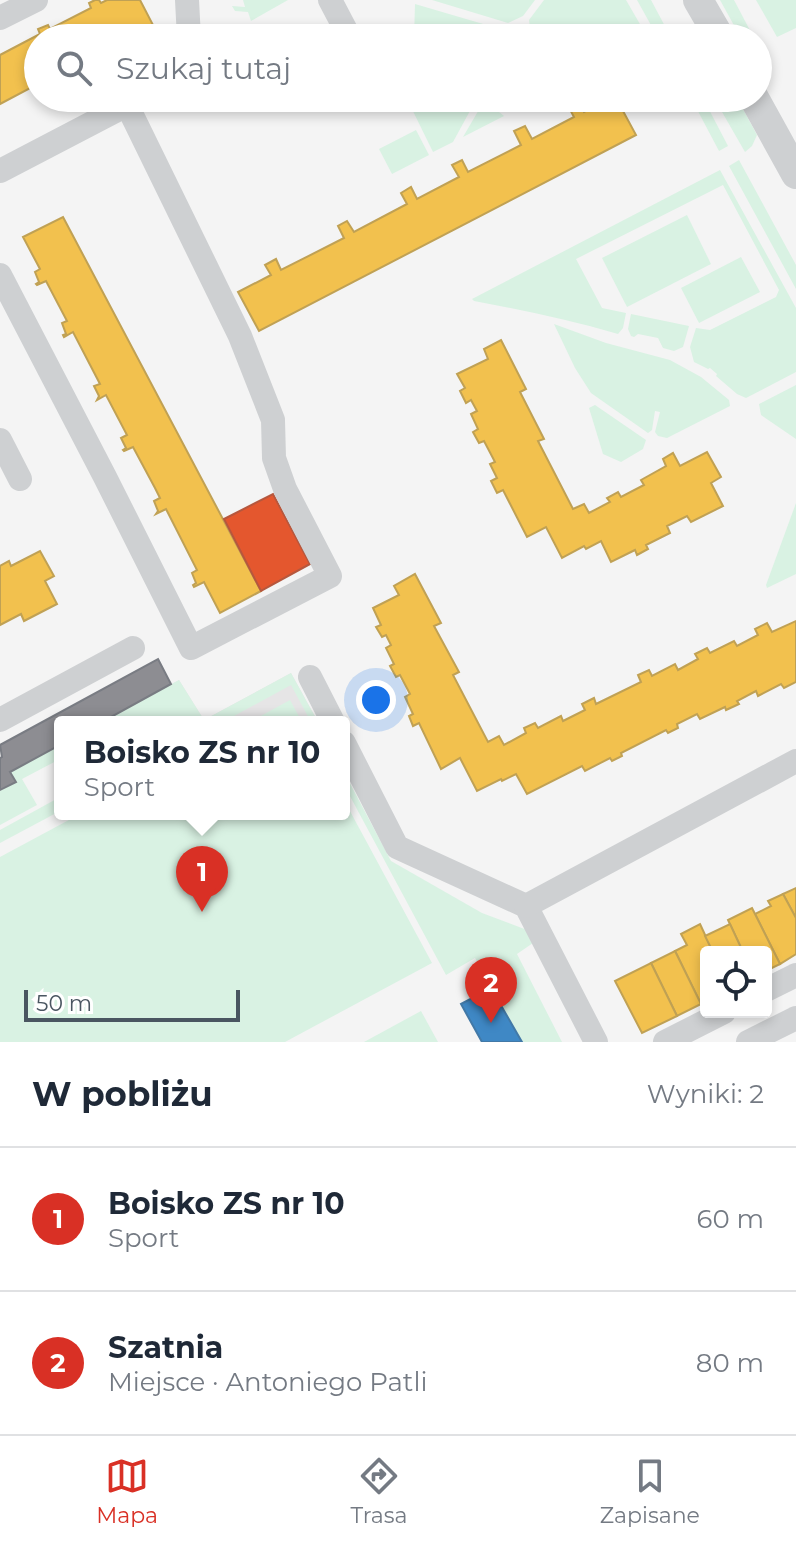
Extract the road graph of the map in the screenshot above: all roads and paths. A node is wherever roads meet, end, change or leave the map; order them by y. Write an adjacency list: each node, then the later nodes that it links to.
1 (36, 0): 5 (street)
2 (187, 0): 6 (street)
3 (330, 0): 7 (street)
4 (698, 0): 8 (street)
5 (0, 18)
6 (188, 24)
7 (343, 24)
8 (712, 24)
9 (114, 112): 12 (street)
10 (138, 112): 14 (street)
11 (762, 112): 13 (street)
12 (0, 171)
13 (796, 174)
14 (0, 275)
15 (0, 440): 16 (street)
16 (20, 479)
17 (133, 648): 20 (street)
18 (310, 677): 19 (street)
19 (330, 716)
20 (0, 720)
21 (350, 755): 23 (street)
22 (796, 761): 23 (street)
23 (526, 906): 28 (street)
24 (796, 975): 25 (street)
25 (772, 987)
26 (712, 1018): 29 (street)
27 (796, 1018): 30 (street)
28 (596, 1042)
29 (665, 1042)
30 (748, 1042)

